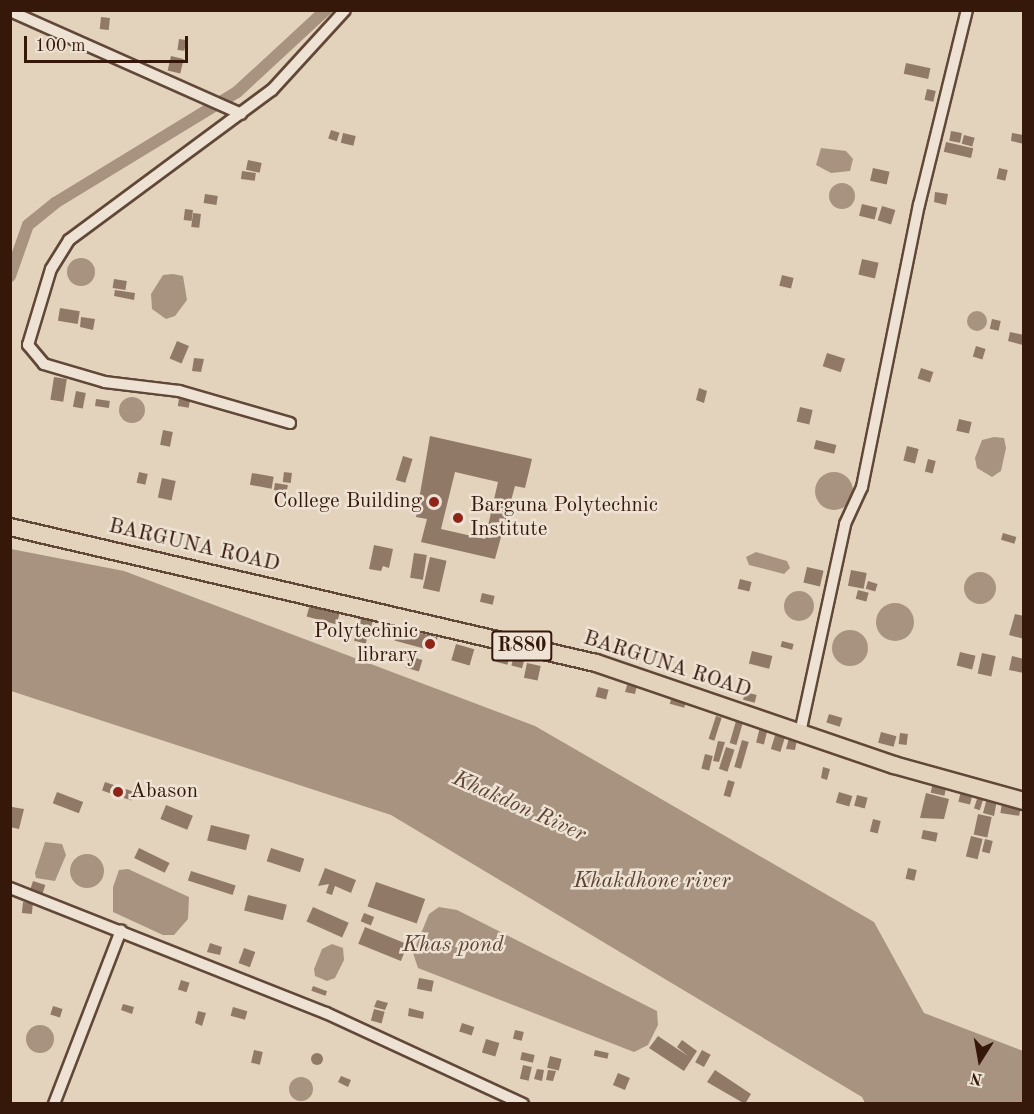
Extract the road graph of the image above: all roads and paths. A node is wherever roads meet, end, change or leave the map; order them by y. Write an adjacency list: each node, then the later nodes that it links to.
1 (345, 10): 4 (street)
2 (966, 10): 7 (street)
3 (10, 11): 4 (street)
4 (241, 114): 5 (street)
5 (290, 423)
6 (10, 527): 7 (main road, BARGUNA ROAD / R880)
7 (800, 733): 8 (main road, BARGUNA ROAD / R880)
8 (1023, 801)
9 (10, 888): 10 (street)
10 (121, 930): 11 (street); 12 (street)
11 (54, 1104)
12 (523, 1104)

